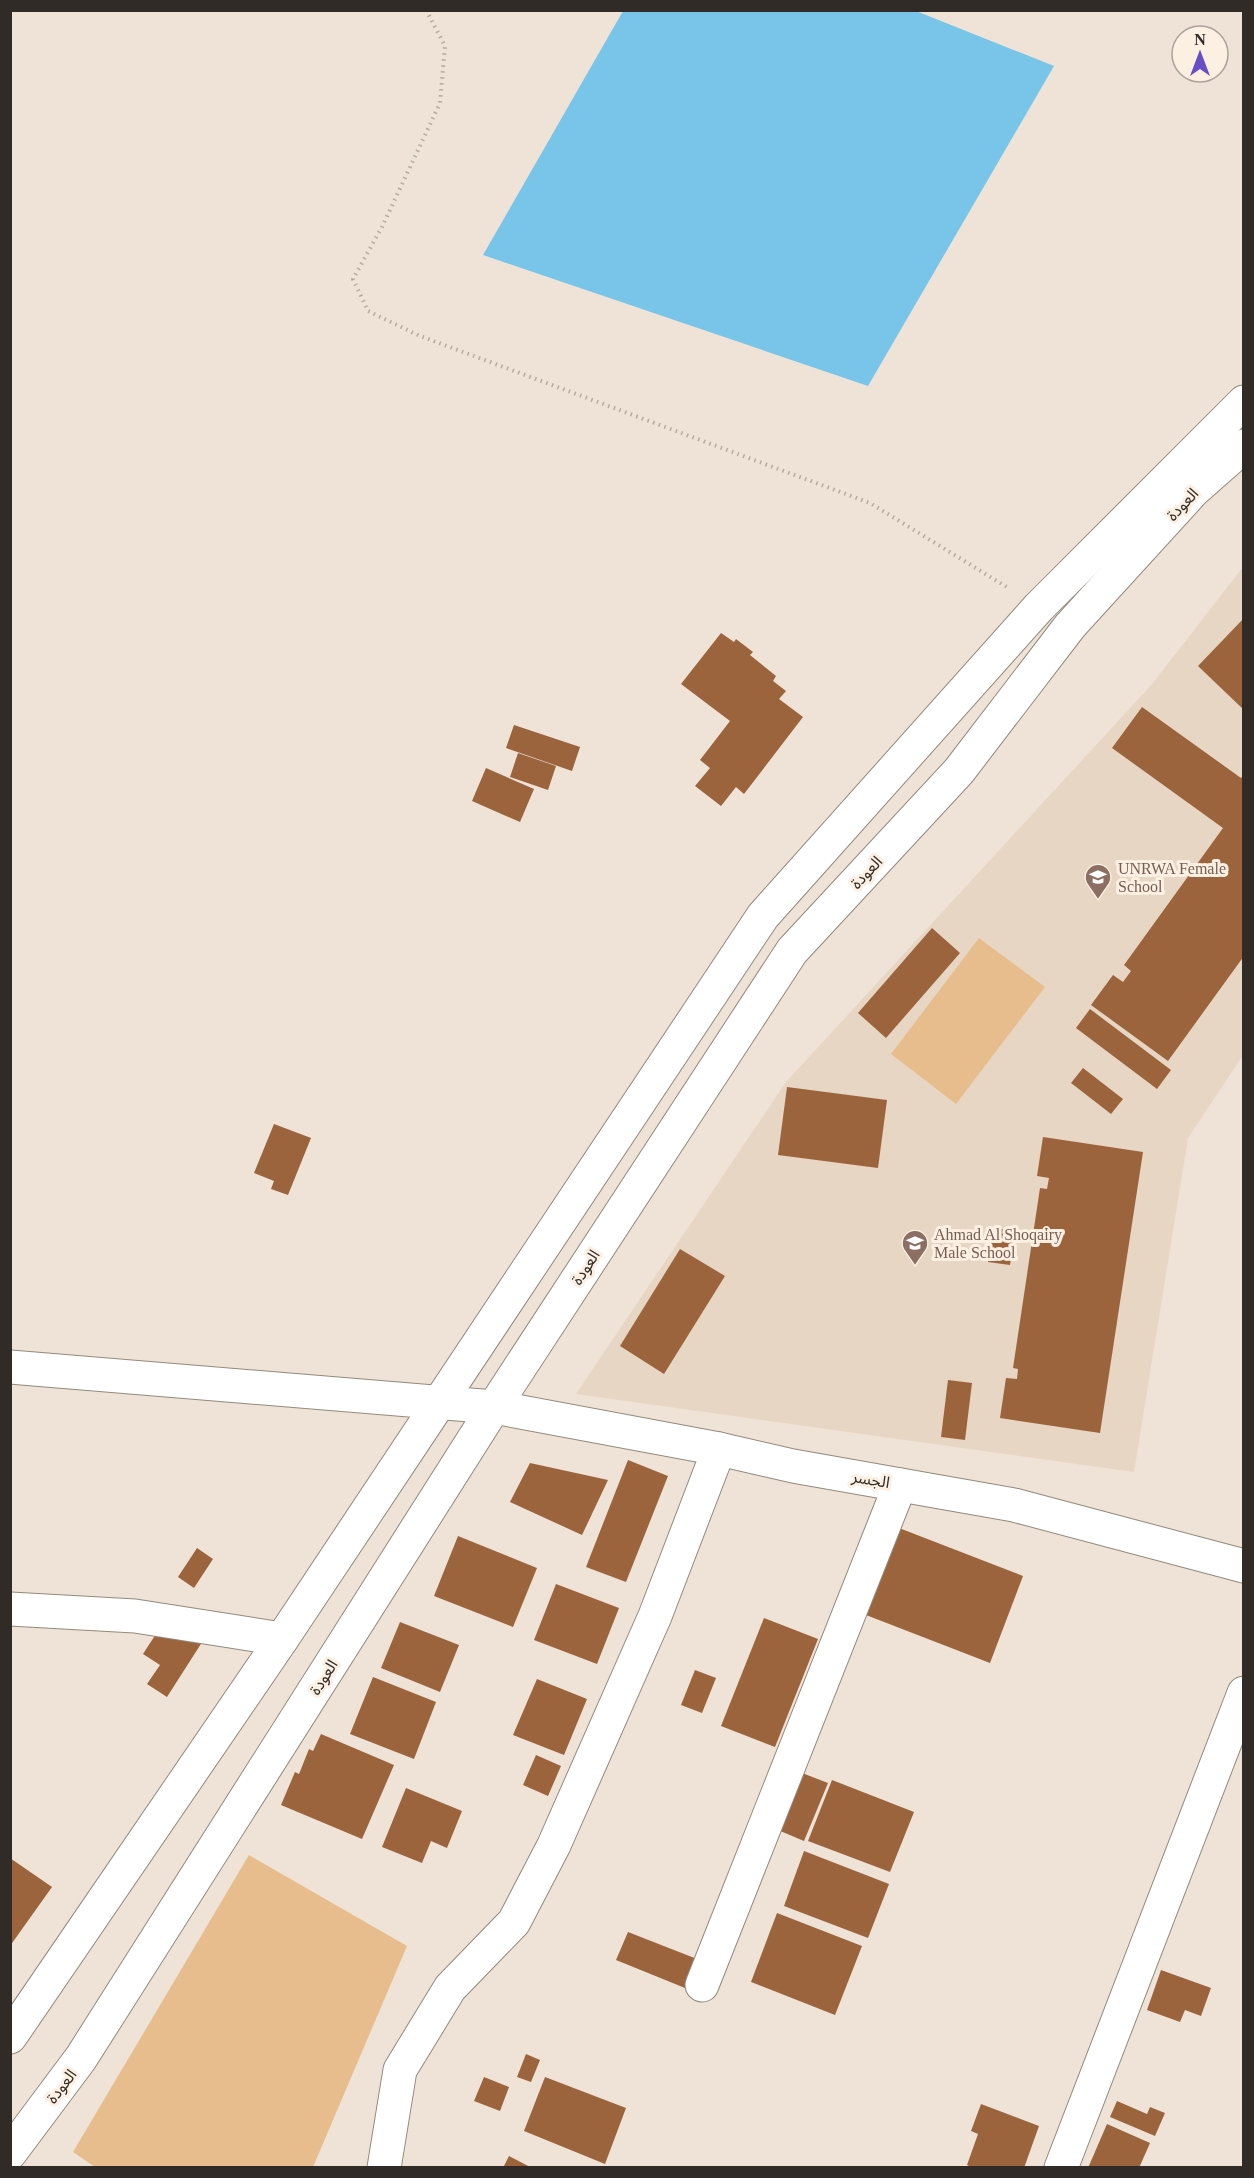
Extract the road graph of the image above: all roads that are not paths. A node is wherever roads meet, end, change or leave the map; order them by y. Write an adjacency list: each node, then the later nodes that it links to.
1 (1244, 402): 4 (main road, العودة)
2 (1244, 446): 5 (main road, العودة)
3 (10, 1367): 4 (main road, الجسر)
4 (437, 1403): 5 (main road, الجسر); 10 (main road, العودة)
5 (494, 1407): 6 (main road, الجسر); 14 (main road, العودة)
6 (719, 1449): 7 (main road, الجسر); 15 (main road)
7 (900, 1485): 8 (main road, الجسر); 12 (main road)
8 (1242, 1557)
9 (10, 1609): 10 (main road)
10 (282, 1639): 13 (main road, العودة)
11 (1244, 1693): 16 (main road)
12 (702, 1984)
13 (10, 2037)
14 (10, 2153)
15 (384, 2168)
16 (1061, 2168)

